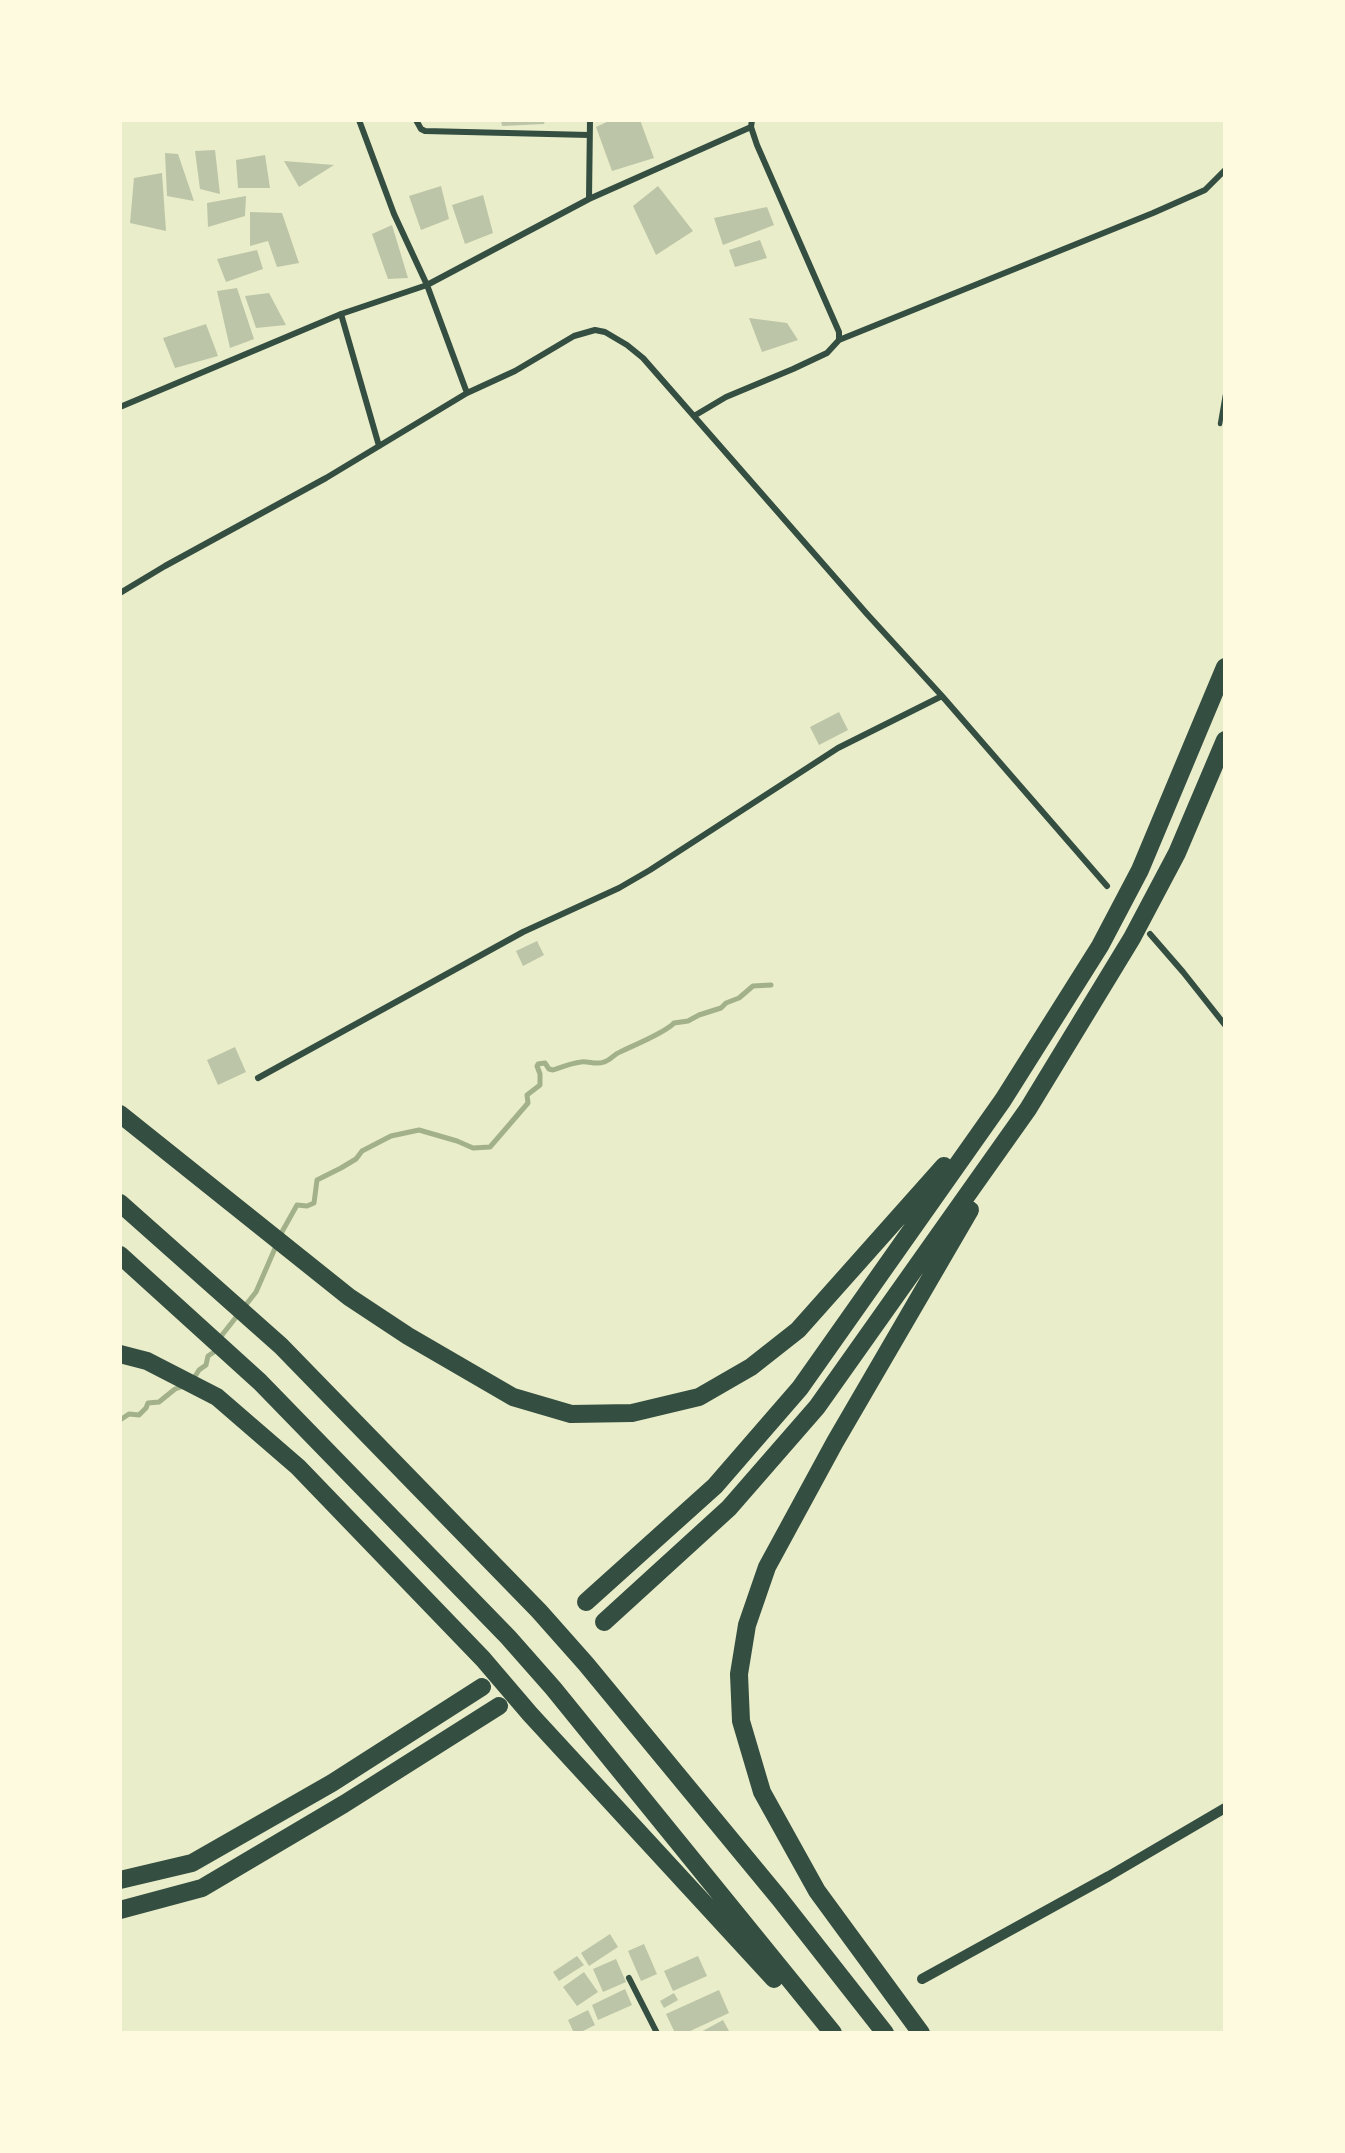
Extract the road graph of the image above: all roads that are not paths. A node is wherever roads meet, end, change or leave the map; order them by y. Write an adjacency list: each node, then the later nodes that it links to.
1 (359, 120): 8 (street)
2 (416, 120): 5 (street)
3 (590, 120): 5 (street)
4 (751, 123): 7 (street); 10 (street)
5 (589, 135): 7 (street)
6 (1225, 170): 10 (street)
7 (589, 199): 8 (street)
8 (427, 285): 9 (street); 11 (street)
9 (341, 314): 13 (street); 16 (street)
10 (839, 340): 14 (street)
11 (467, 393): 14 (street); 16 (street)
12 (1225, 394): 15 (lane)
13 (120, 407)
14 (694, 416): 19 (street)
15 (1220, 424)
16 (379, 446): 17 (street)
17 (120, 593)
18 (1225, 667): 25 (highway)
19 (942, 696): 21 (street); 24 (street)
20 (1225, 740): 26 (highway)
21 (1107, 886)
22 (1150, 934): 23 (street)
23 (1225, 1025)
24 (258, 1078)
25 (1004, 1100): 27 (highway); 31 (highway)
26 (1028, 1110): 32 (highway); 44 (highway)
27 (120, 1114)
28 (120, 1203): 43 (highway)
29 (120, 1255): 42 (highway)
30 (120, 1354): 41 (highway)
31 (586, 1602)
32 (604, 1622)
33 (483, 1687): 36 (highway)
34 (499, 1706): 37 (highway)
35 (1225, 1808): 39 (street)
36 (120, 1880)
37 (120, 1910)
38 (629, 1978): 40 (street)
39 (922, 1979)
40 (657, 2033)
41 (825, 2033)
42 (833, 2033)
43 (885, 2033)
44 (921, 2033)

